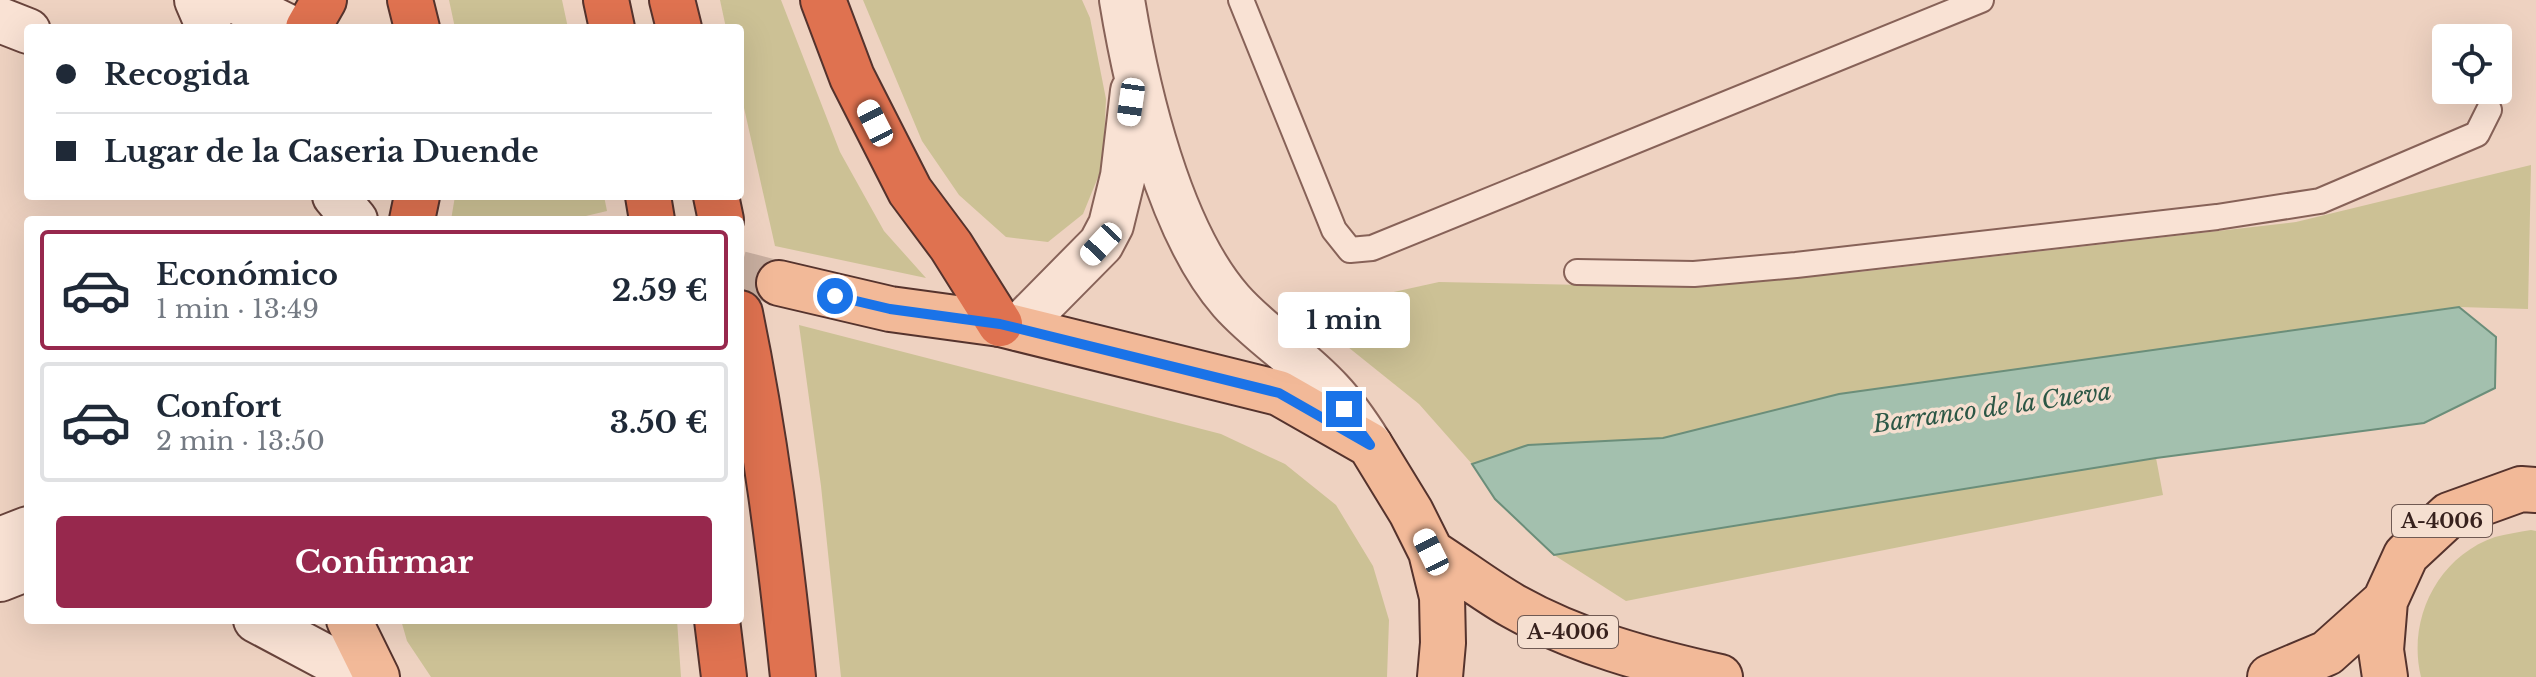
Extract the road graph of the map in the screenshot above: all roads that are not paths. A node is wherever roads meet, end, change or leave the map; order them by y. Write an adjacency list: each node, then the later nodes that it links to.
1 (197, 0): 12 (street)
2 (234, 0): 13 (street)
3 (324, 0): 14 (highway)
4 (410, 0): 15 (highway)
5 (606, 0): 16 (highway)
6 (672, 0): 17 (highway)
7 (823, 0): 25 (highway)
8 (1122, 0): 19 (street)
9 (1241, 0): 10 (lane)
10 (1981, 0)
11 (0, 20): 18 (street)
12 (207, 24)
13 (282, 24)
14 (310, 24)
15 (416, 24)
16 (611, 24)
17 (678, 24)
18 (24, 29)
19 (1135, 77): 25 (street); 27 (street)
20 (2489, 110): 23 (lane)
21 (338, 200): 22 (street)
22 (352, 216)
23 (1577, 272)
24 (779, 283): 25 (main road)
25 (1009, 326): 27 (main road)
26 (744, 332): 41 (highway)
27 (1370, 445): 31 (main road)
28 (2531, 482): 34 (main road, A-4006)
29 (24, 531): 30 (street)
30 (0, 540)
31 (1431, 552): 42 (main road); 43 (main road, A-4006)
32 (24, 570): 33 (street)
33 (0, 579)
34 (2385, 601): 44 (main road, A-4006); 45 (main road, A-4006)
35 (264, 624): 38 (street)
36 (351, 624): 39 (main road)
37 (717, 624): 40 (highway)
38 (363, 677)
39 (377, 677)
40 (724, 677)
41 (793, 677)
42 (1440, 677)
43 (1720, 677)
44 (2270, 677)
45 (2385, 677)

